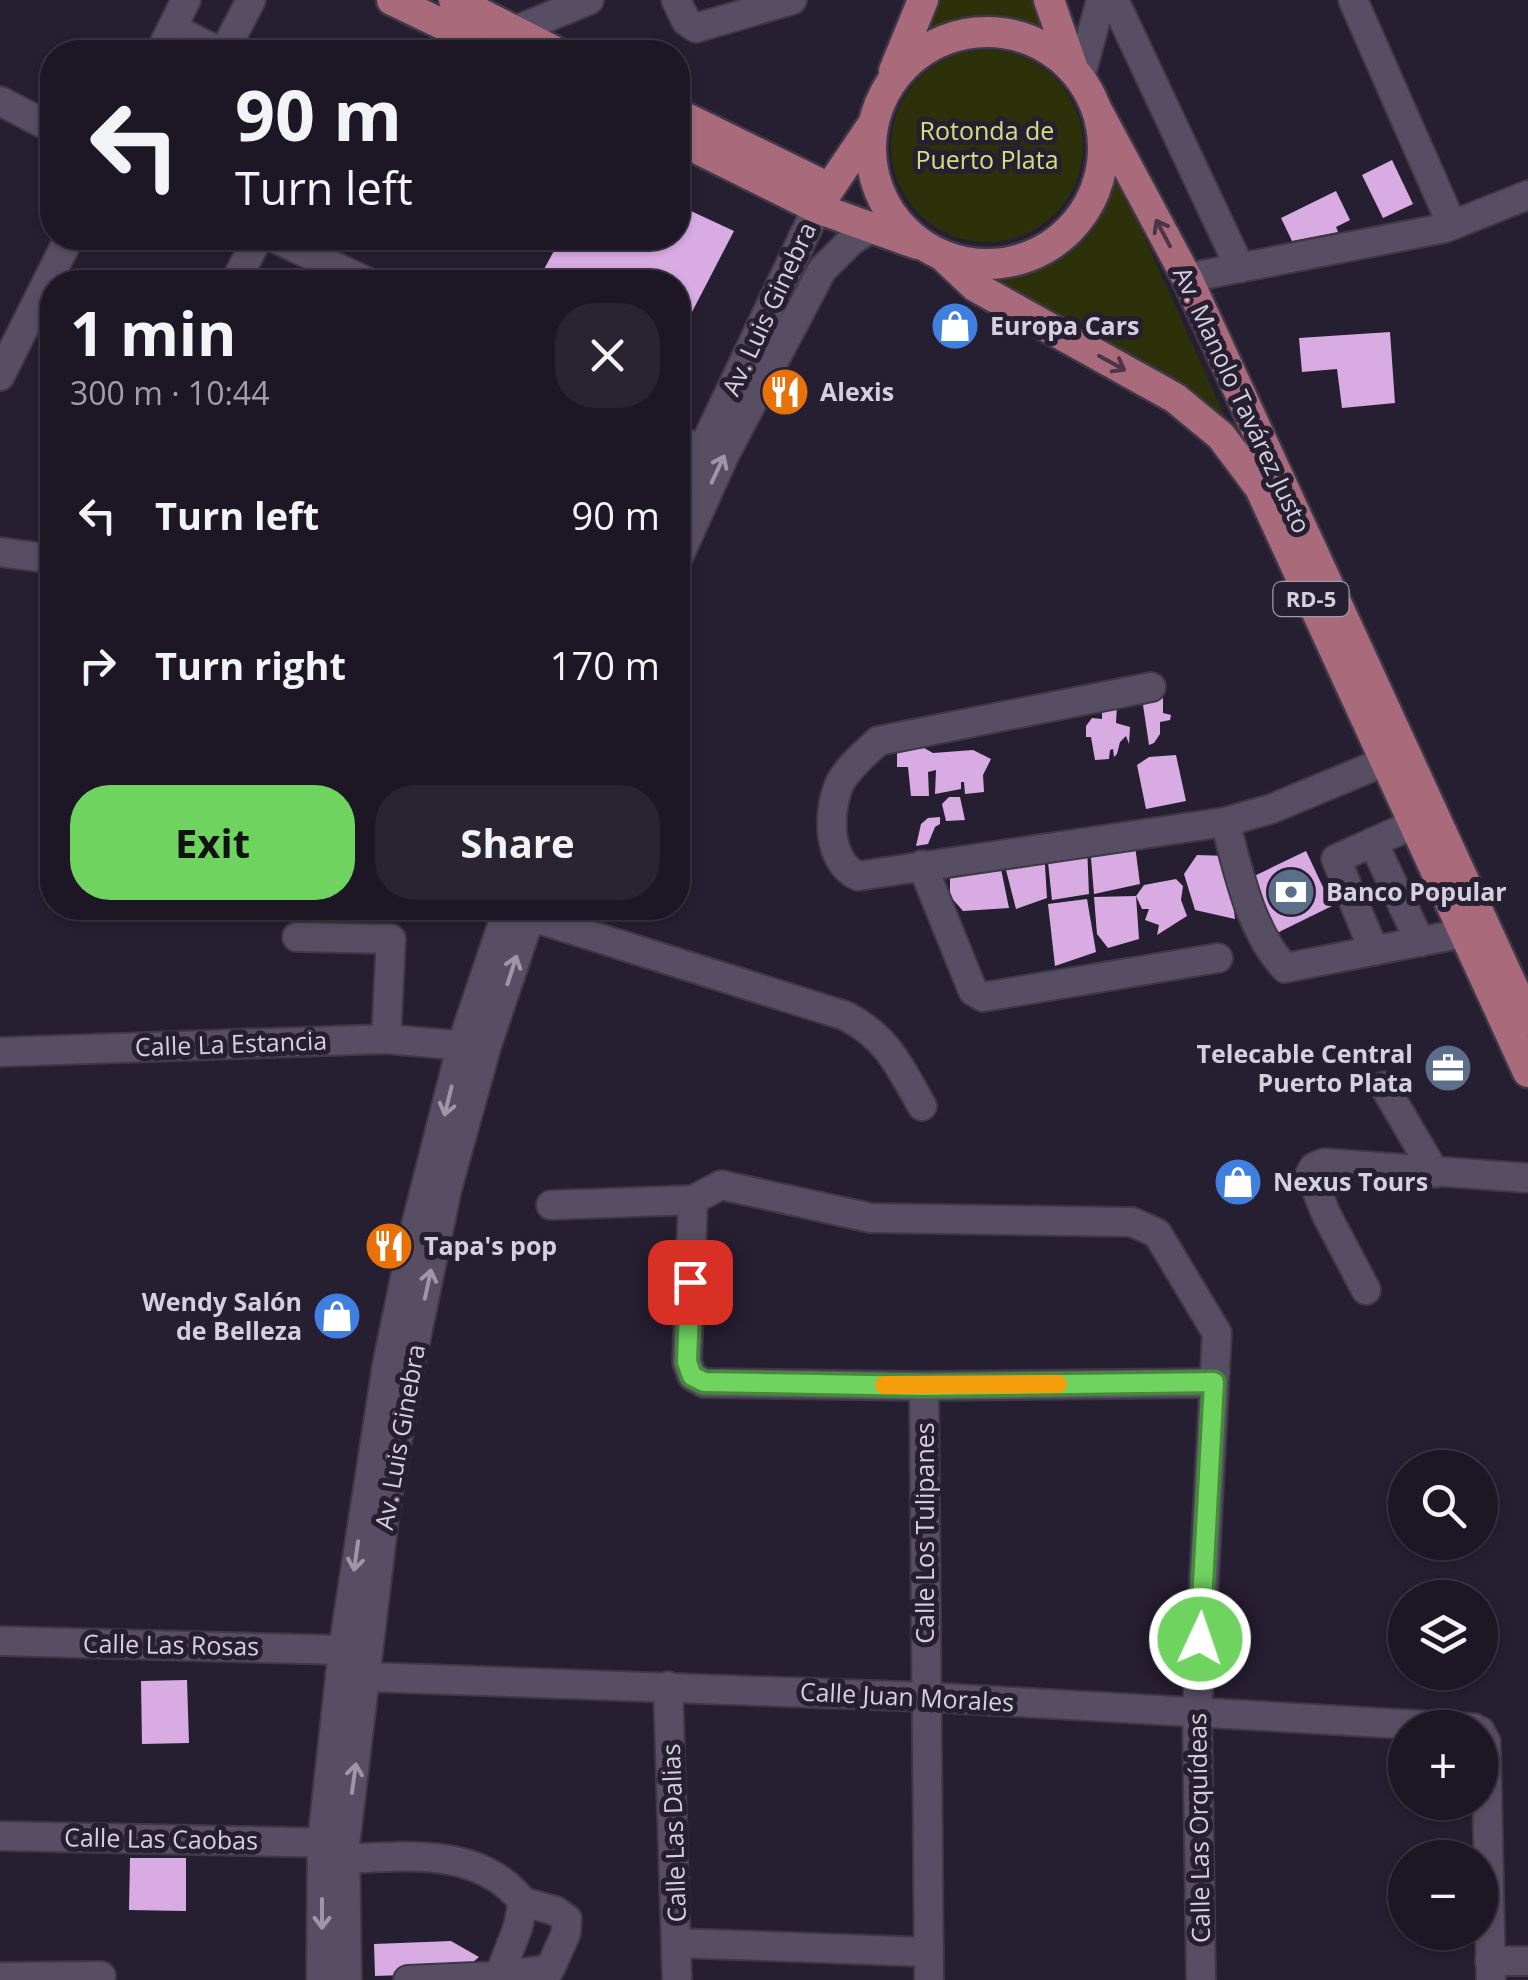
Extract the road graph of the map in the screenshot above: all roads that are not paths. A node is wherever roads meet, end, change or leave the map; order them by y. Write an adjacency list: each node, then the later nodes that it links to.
1 (186, 0): 13 (street)
2 (251, 0): 14 (street)
3 (392, 0): 15 (main road)
4 (454, 0): 16 (main road)
5 (589, 0): 17 (street)
6 (676, 0): 7 (street)
7 (792, 0)
8 (923, 0): 19 (main road, RD-5)
9 (1049, 0): 18 (main road, RD-5)
10 (1101, 0): 18 (street)
11 (1114, 0): 32 (street)
12 (1353, 0): 28 (street)
13 (167, 40)
14 (229, 40)
15 (502, 40)
16 (504, 40)
17 (511, 40)
18 (1077, 73): 19 (main road, RD-5); 21 (main road, RD-5)
19 (890, 83): 24 (main road, RD-5)
20 (0, 100): 23 (street)
21 (1098, 112): 31 (main road, RD-5); 34 (main road, Av. Manolo Tavárez Justo / RD-5, one-way to 21)
22 (690, 121): 27 (main road)
23 (40, 122)
24 (873, 124): 27 (main road, Av. Luis Ginebra); 31 (main road, RD-5)
25 (690, 144): 27 (main road)
26 (1528, 195): 28 (street)
27 (823, 198): 29 (main road); 37 (street, Av. Luis Ginebra)
28 (1452, 225): 32 (street)
29 (870, 230): 31 (main road); 38 (street, Av. Luis Ginebra, one-way to 29)
30 (296, 250): 33 (street)
31 (934, 251): 42 (main road, Av. Manolo Tavárez Justo / RD-5, one-way to 42)
32 (1240, 268): 34 (street)
33 (333, 270)
34 (1187, 278): 54 (main road, Av. Manolo Tavárez Justo / RD-5)
35 (40, 296): 36 (street)
36 (0, 376)
37 (690, 445)
38 (690, 531)
39 (0, 552): 40 (street)
40 (40, 557)
41 (1151, 687): 46 (street)
42 (1386, 761): 43 (street); 44 (main road, Av. Manolo Tavárez Justo / RD-5)
43 (1225, 822): 46 (street); 52 (street)
44 (1414, 824): 45 (street); 49 (main road, Av. Manolo Tavárez Justo / RD-5)
45 (1374, 842): 51 (street); 52 (street)
46 (922, 865): 53 (street)
47 (516, 920): 56 (street, Av. Luis Ginebra)
48 (550, 920): 60 (street)
49 (1464, 933): 51 (street); 58 (main road, Av. Manolo Tavárez Justo / RD-5)
50 (297, 936): 55 (street)
51 (1420, 942): 52 (street)
52 (1374, 951)
53 (1218, 958)
54 (1528, 1020)
55 (386, 1040): 56 (street, Calle La Estancia); 57 (street, Calle La Estancia)
56 (474, 1046): 69 (street, Av. Luis Ginebra)
57 (0, 1052)
58 (1528, 1072)
59 (1384, 1086): 61 (street)
60 (922, 1106)
61 (1435, 1172): 62 (street); 65 (street)
62 (1528, 1178)
63 (692, 1200): 64 (street); 66 (street, Calle Las Orquídeas); 67 (street)
64 (550, 1205)
65 (1366, 1290)
66 (1214, 1382): 67 (street); 72 (street, Calle Las Orquídeas)
67 (924, 1386): 71 (street, Calle Los Tulipanes)
68 (0, 1641): 69 (street, Calle Las Rosas)
69 (350, 1668): 70 (street, Calle Juan Morales); 76 (street, Av. Luis Ginebra)
70 (668, 1686): 71 (street, Calle Juan Morales); 78 (street, Calle Las Dalias)
71 (926, 1696): 72 (street, Calle Juan Morales); 80 (street, Calle Los Tulipanes)
72 (1197, 1712): 73 (street, Calle Juan Morales); 89 (street, Calle Las Orquídeas)
73 (1388, 1724)
74 (1487, 1820): 81 (street)
75 (0, 1836): 76 (street, Calle Las Caobas)
76 (338, 1848): 77 (street, Calle Las Caobas); 85 (street, Av. Luis Ginebra, one-way to 85); 86 (street, Av. Luis Ginebra)
77 (523, 1902): 83 (street); 83 (street, Calle Las Caobas)
78 (678, 1943): 80 (street); 88 (street, Calle Las Dalias)
79 (1528, 1961): 81 (street)
80 (928, 1966)
81 (1490, 1970)
82 (100, 1976): 84 (street)
83 (499, 1976): 87 (street)
84 (0, 1977)
85 (321, 1980)
86 (347, 1980)
87 (408, 1980)
88 (678, 1980)
89 (1201, 1980)

